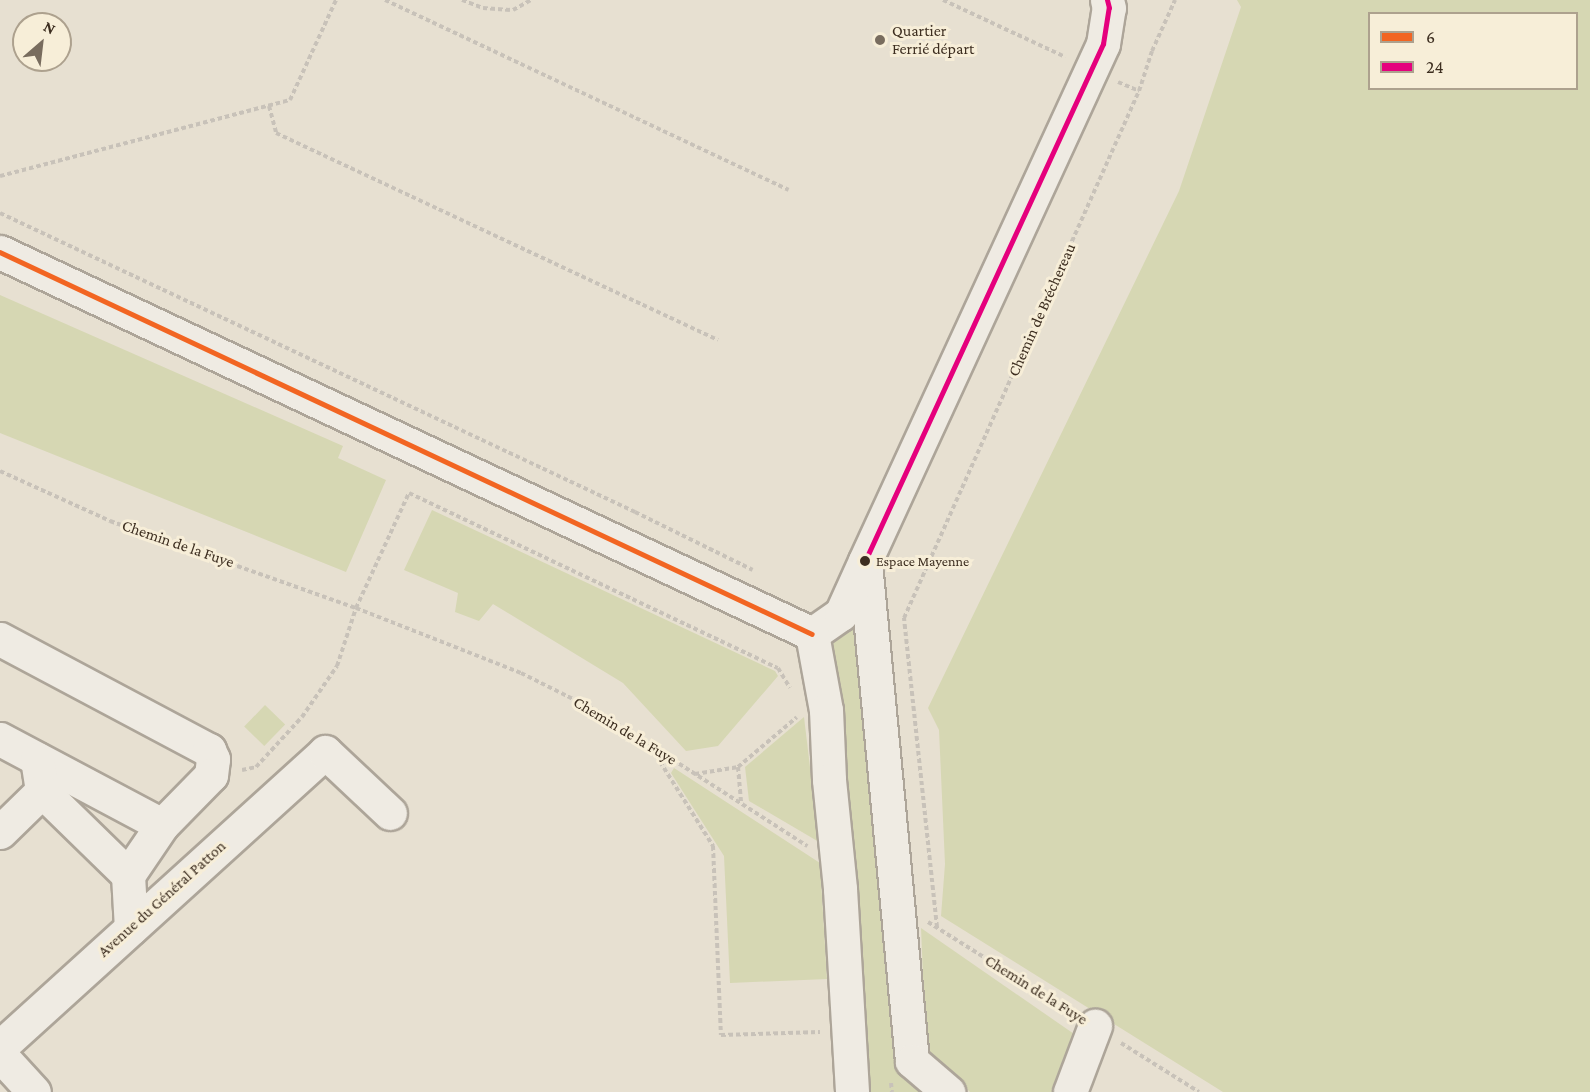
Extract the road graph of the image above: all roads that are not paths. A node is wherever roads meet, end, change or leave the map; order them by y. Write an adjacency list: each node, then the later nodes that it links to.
1 (1107, 0): 3 (street)
2 (0, 252): 4 (street)
3 (865, 561): 4 (street); 19 (street)
4 (812, 634): 18 (street)
5 (0, 639): 10 (street)
6 (0, 739): 7 (street)
7 (37, 759): 8 (street); 10 (street)
8 (42, 791): 11 (street); 12 (street)
9 (390, 813): 13 (street, Avenue du Général Patton)
10 (162, 825): 12 (street)
11 (0, 832)
12 (128, 874): 13 (street)
13 (131, 928): 15 (street, Avenue du Général Patton)
14 (1095, 1026): 20 (street)
15 (0, 1047)
16 (0, 1055): 17 (street)
17 (34, 1092)
18 (852, 1092)
19 (948, 1092)
20 (1070, 1092)

